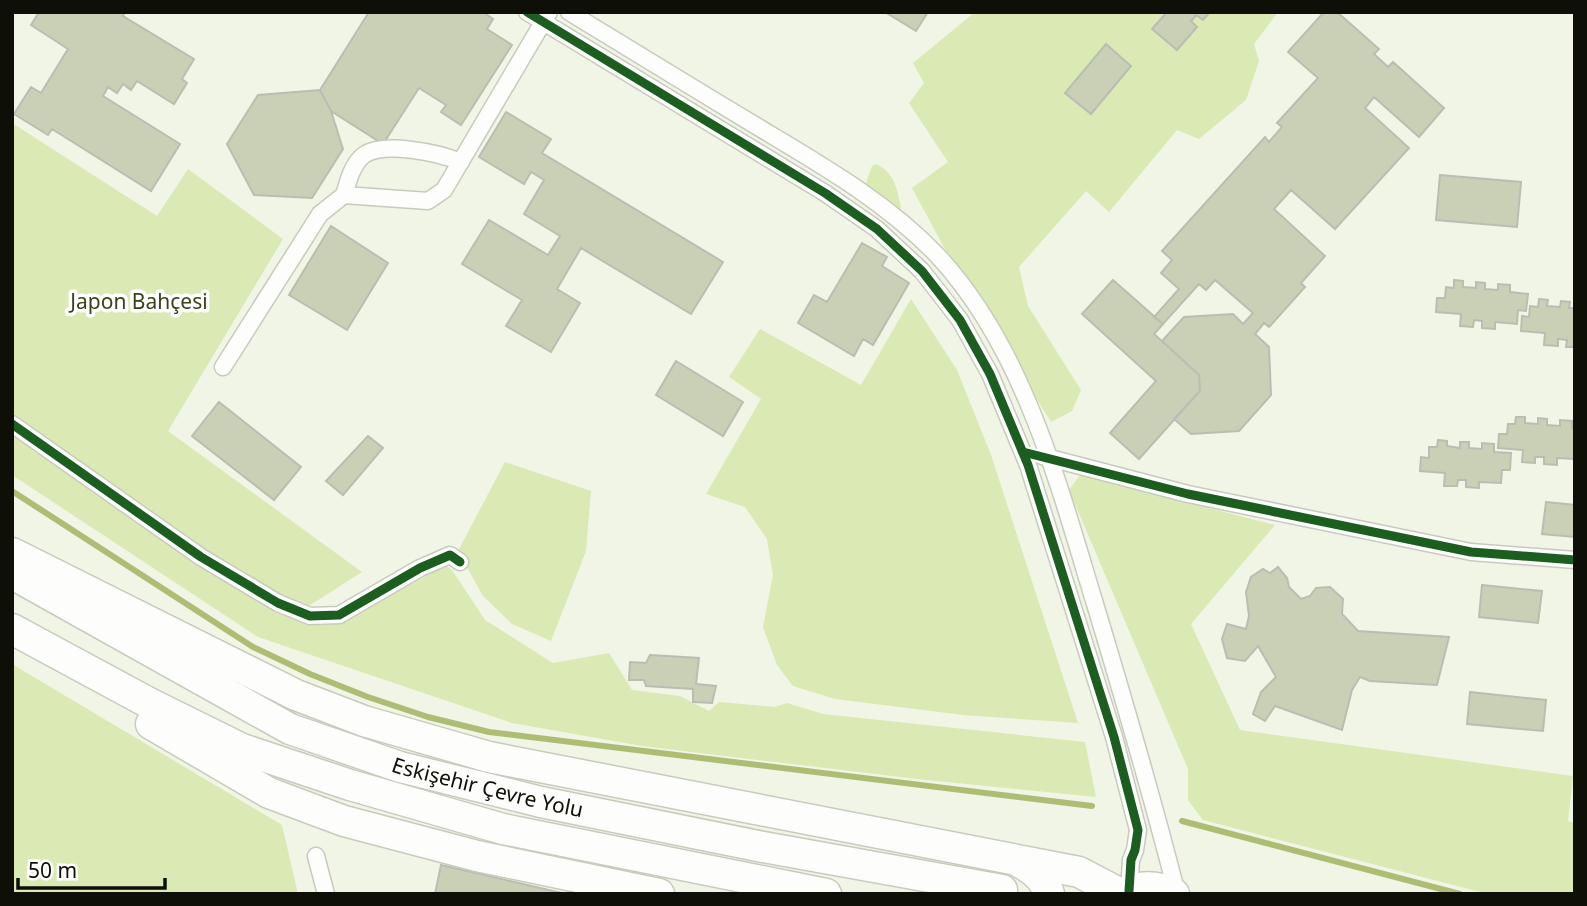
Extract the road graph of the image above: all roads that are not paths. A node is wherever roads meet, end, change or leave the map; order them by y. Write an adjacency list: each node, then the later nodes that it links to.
1 (527, 12): 3 (street)
2 (569, 12): 9 (street)
3 (546, 17): 4 (street); 8 (street)
4 (461, 162): 5 (street); 5 (street)
5 (344, 195): 6 (street)
6 (223, 367)
7 (12, 425): 12 (street)
8 (1023, 452): 9 (street); 19 (street)
9 (1049, 458): 11 (street); 24 (street)
10 (12, 553): 17 (highway)
11 (1575, 560)
12 (460, 562)
13 (12, 574): 18 (highway, Eskişehir Çevre Yolu)
14 (12, 629): 22 (highway, Eskişehir Çevre Yolu)
15 (12, 636): 21 (highway)
16 (316, 856): 20 (street)
17 (1012, 859): 19 (highway); 23 (highway)
18 (1002, 890)
19 (1124, 893): 24 (highway)
20 (326, 894)
21 (659, 894)
22 (825, 894)
23 (1049, 894)
24 (1175, 894)

